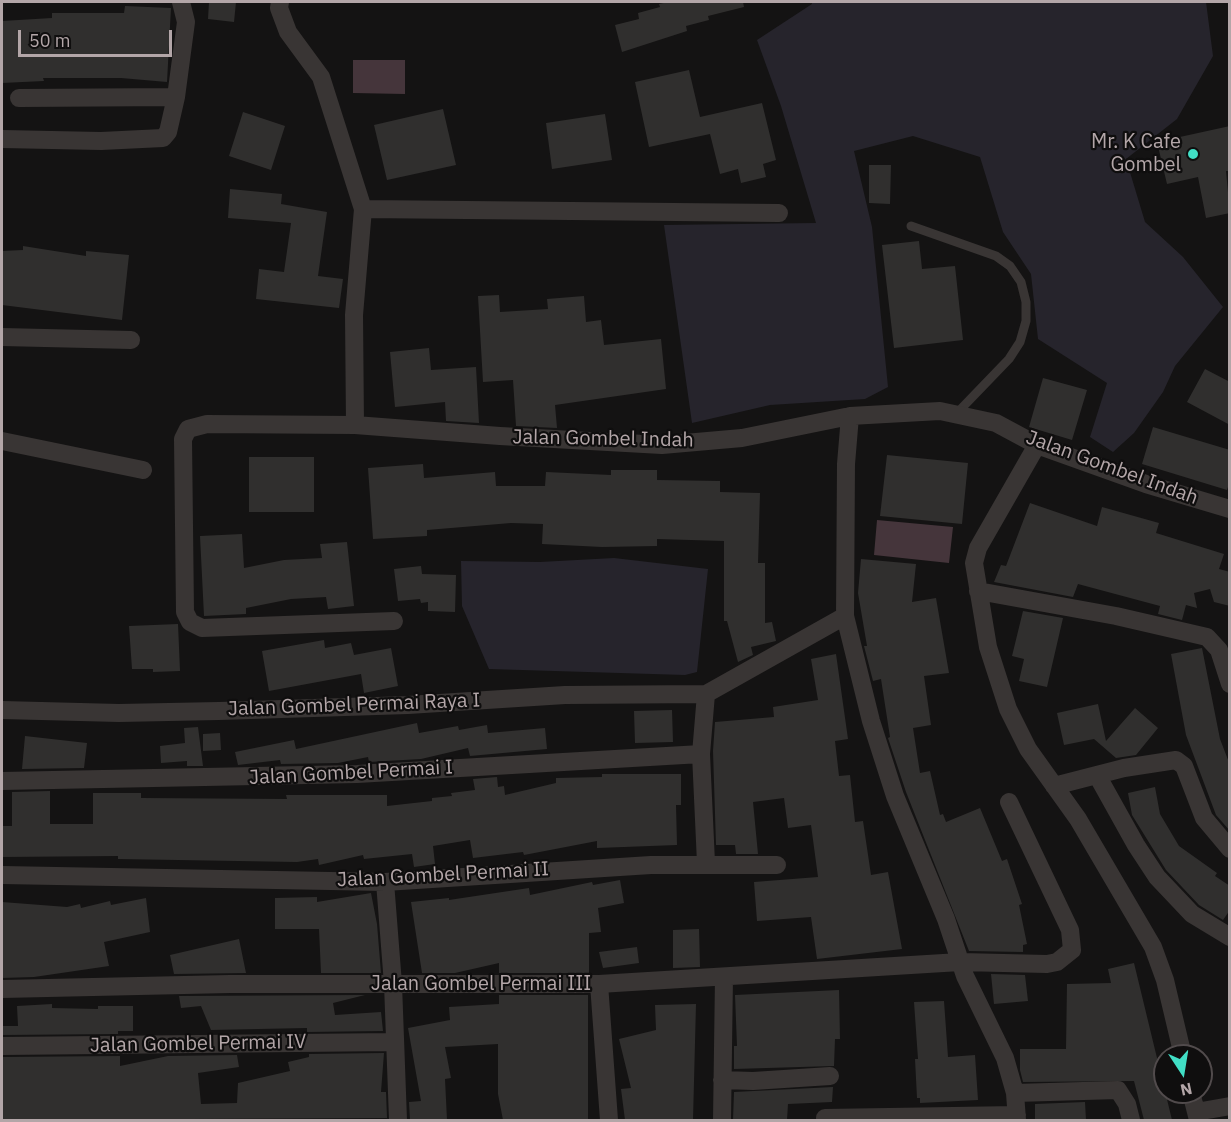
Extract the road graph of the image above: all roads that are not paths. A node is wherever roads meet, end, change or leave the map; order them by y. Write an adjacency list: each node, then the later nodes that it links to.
1 (181, 2): 3 (street)
2 (280, 2): 6 (street)
3 (176, 97): 4 (street); 5 (street)
4 (19, 98)
5 (2, 139)
6 (363, 209): 7 (street); 13 (street)
7 (779, 213)
8 (911, 226): 11 (lane)
9 (2, 338): 10 (street)
10 (131, 340)
11 (957, 413): 12 (street, Jalan Gombel Indah); 15 (street, Jalan Gombel Indah)
12 (850, 416): 13 (street, Jalan Gombel Indah); 19 (street)
13 (355, 425): 20 (street, Jalan Gombel Indah)
14 (2, 441): 16 (street)
15 (1038, 445): 17 (street, Jalan Gombel Indah); 18 (street)
16 (143, 470)
17 (1230, 509)
18 (978, 591): 21 (street); 27 (street)
19 (845, 616): 22 (street); 35 (street)
20 (394, 621)
21 (1230, 684)
22 (706, 694): 23 (street, Jalan Gombel Permai Raya I); 24 (street)
23 (2, 710)
24 (701, 754): 26 (street, Jalan Gombel Permai I); 30 (street)
25 (1097, 775): 27 (street); 29 (street); 34 (street)
26 (2, 781)
27 (1054, 786): 41 (street)
28 (1009, 802): 35 (street, Jalan Gombel Permai III)
29 (1230, 849)
30 (706, 863): 31 (street, Jalan Gombel Permai II); 33 (street, Jalan Gombel Permai II)
31 (777, 865)
32 (2, 875): 33 (street, Jalan Gombel Permai II)
33 (385, 882): 37 (street)
34 (1230, 937)
35 (960, 962): 36 (street, Jalan Gombel Permai III); 45 (street)
36 (724, 977): 38 (street, Jalan Gombel Permai III); 44 (street)
37 (393, 984): 38 (street, Jalan Gombel Permai III); 39 (street, Jalan Gombel Permai III); 40 (street)
38 (599, 984): 51 (street)
39 (2, 989)
40 (395, 1042): 42 (street, Jalan Gombel Permai IV); 50 (street)
41 (1180, 1044)
42 (2, 1046)
43 (830, 1076): 44 (street)
44 (722, 1080): 52 (street)
45 (1016, 1093): 49 (street); 53 (street)
46 (1230, 1106): 47 (street)
47 (1197, 1116)
48 (825, 1118): 49 (street)
49 (1017, 1118)
50 (398, 1120)
51 (609, 1120)
52 (722, 1120)
53 (1131, 1120)

